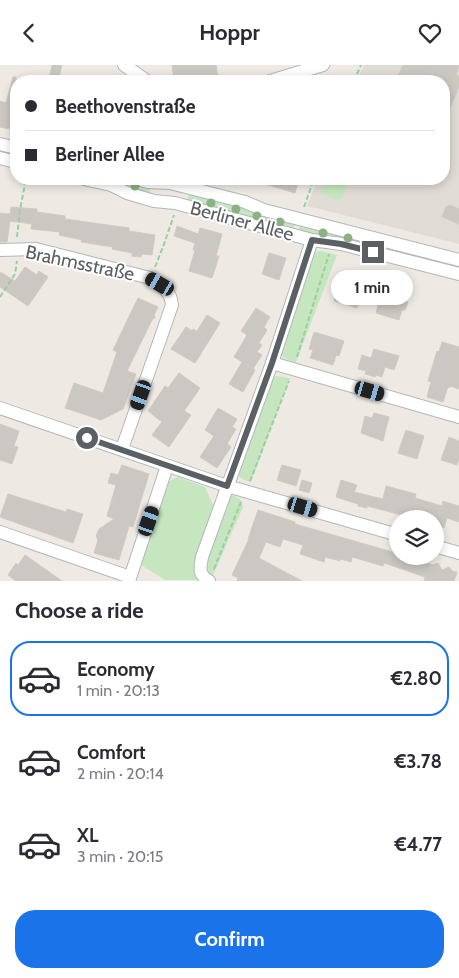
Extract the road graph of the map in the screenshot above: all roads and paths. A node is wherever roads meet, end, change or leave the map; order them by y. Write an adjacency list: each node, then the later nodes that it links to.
1 (124, 65): 3 (street)
2 (323, 65): 4 (street)
3 (138, 75)
4 (290, 75)
5 (25, 185): 15 (path)
6 (112, 185): 11 (street, Berliner Allee)
7 (171, 185): 11 (street)
8 (185, 185): 11 (street)
9 (192, 185): 17 (street, Berliner Allee)
10 (312, 185): 12 (path)
11 (178, 204): 13 (street, Berliner Allee); 19 (path)
12 (302, 213)
13 (312, 240): 14 (street, Berliner Allee); 21 (street)
14 (333, 243): 18 (street, Berliner Allee); 22 (path)
15 (16, 249): 16 (street, Brahmsstraße); 19 (street, Brahmsstraße); 20 (path)
16 (0, 250)
17 (459, 259)
18 (459, 273)
19 (150, 278): 25 (street, Brahmsstraße)
20 (0, 297)
21 (272, 363): 22 (street); 27 (street)
22 (293, 369): 24 (street); 28 (path)
23 (0, 408): 25 (street)
24 (459, 417)
25 (122, 449): 26 (street)
26 (167, 466): 27 (street); 34 (street)
27 (227, 486): 28 (street); 33 (street)
28 (246, 491): 30 (street); 33 (path)
29 (0, 532): 34 (street)
30 (389, 532)
31 (444, 549): 32 (street)
32 (459, 553)
33 (211, 576)
34 (129, 579)

